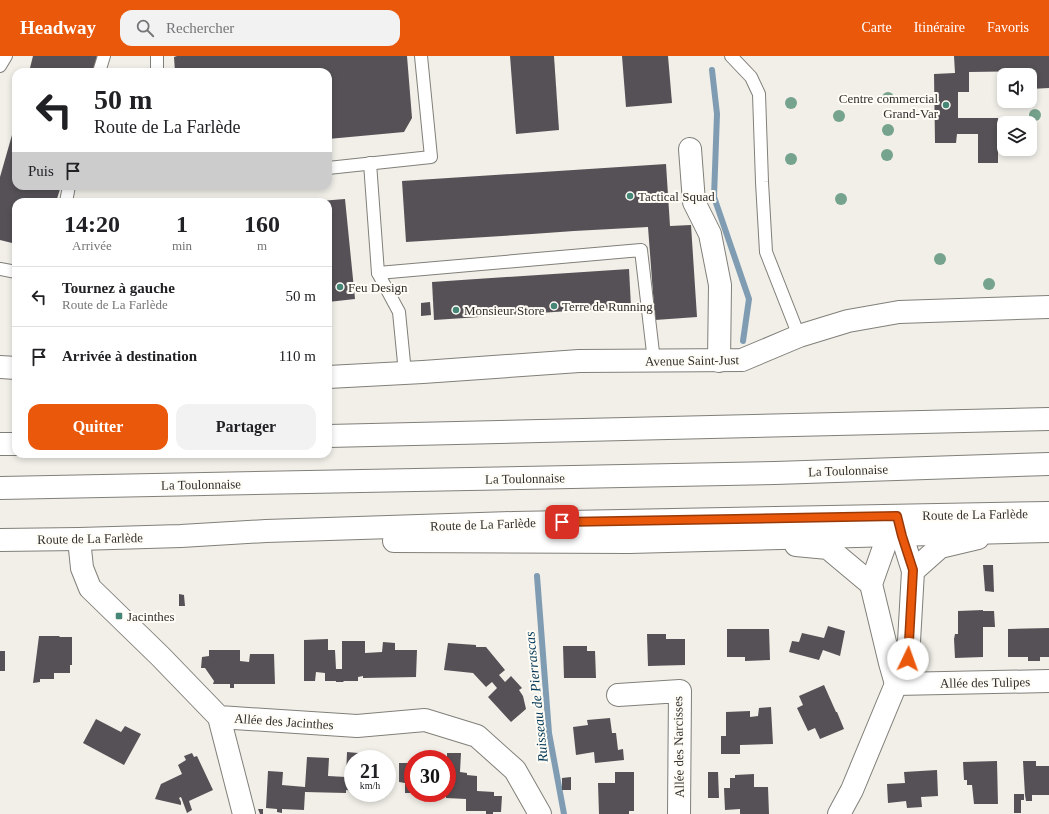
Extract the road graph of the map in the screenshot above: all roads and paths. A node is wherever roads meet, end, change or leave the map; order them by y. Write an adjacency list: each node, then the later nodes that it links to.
1 (6, 56): 6 (lane)
2 (104, 56): 7 (lane)
3 (157, 56): 8 (lane)
4 (421, 56): 10 (lane)
5 (731, 56): 16 (lane)
6 (0, 66)
7 (100, 68)
8 (157, 68)
9 (690, 149): 18 (main road)
10 (370, 163): 11 (lane); 14 (lane)
11 (332, 168)
12 (0, 269): 13 (lane)
13 (12, 271)
14 (378, 272): 17 (lane); 21 (lane)
15 (1049, 307): 16 (main road, Avenue Saint-Just)
16 (799, 336): 18 (main road, Avenue Saint-Just)
17 (654, 361): 18 (main road, Avenue Saint-Just); 21 (main road, Avenue Saint-Just)
18 (719, 361)
19 (0, 367): 20 (main road)
20 (12, 368)
21 (405, 372): 22 (main road, Avenue Saint-Just)
22 (332, 376)
23 (1049, 419): 24 (main road)
24 (332, 436)
25 (0, 444): 26 (main road)
26 (12, 444)
27 (1049, 464): 28 (main road, La Toulonnaise)
28 (0, 488)
29 (1049, 513): 30 (main road, Route de La Farlède)
30 (895, 529): 32 (main road, Route de La Farlède); 33 (main road, Route de La Farlède); 35 (main road, Route de La Farlède); 37 (main road); 38 (main road)
31 (1049, 531): 32 (main road, Route de La Farlède)
32 (1003, 532): 37 (main road)
33 (181, 536): 34 (main road, Route de La Farlède); 35 (main road, Route de La Farlède)
34 (79, 539): 36 (main road, Route de La Farlède); 42 (main road, Allée des Jacinthes)
35 (742, 539): 38 (main road)
36 (0, 540)
37 (913, 570): 40 (main road)
38 (871, 584): 40 (main road)
39 (1049, 681): 40 (main road, Allée des Tulipes)
40 (896, 684): 46 (main road)
41 (618, 695): 45 (main road, Allée des Narcisses)
42 (219, 718): 43 (main road); 44 (main road, Allée des Jacinthes)
43 (244, 814)
44 (540, 814)
45 (680, 814)
46 (839, 814)

